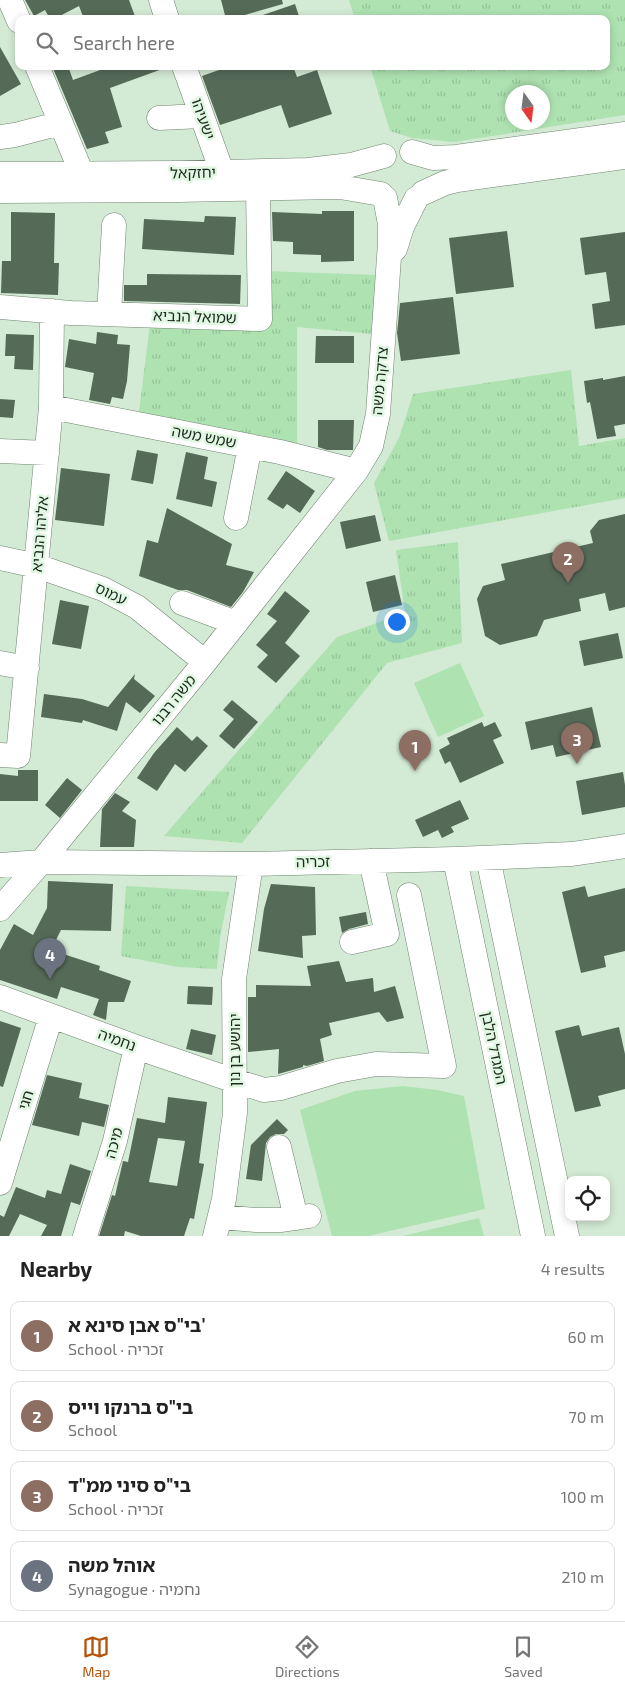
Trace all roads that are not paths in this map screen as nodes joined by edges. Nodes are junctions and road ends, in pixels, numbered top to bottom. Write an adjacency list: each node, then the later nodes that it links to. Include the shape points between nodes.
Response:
1 (10, 0): 3 (street)
2 (161, 0): 4 (street)
3 (16, 15)
4 (167, 15)
5 (39, 70): 9 (street)
6 (185, 70): 7 (street, ישעיהו)
7 (202, 116): 8 (street); 15 (street, ישעיהו)
8 (159, 118)
9 (61, 123): 11 (street); 17 (street)
10 (625, 134): 12 (street, via 456,157 433,158)
11 (0, 137)
12 (412, 152): 13 (street, via 398,150); 21 (street, via 419,156 428,170 427,186)
13 (384, 156): 15 (street, יחזקאל, via 337,168); 20 (street, via 376,170 376,186)
14 (625, 157): 21 (street, via 457,180)
15 (222, 172): 17 (street, יחזקאל)
16 (0, 174): 17 (street, יחזקאל)
17 (82, 174)
18 (258, 188): 19 (street, יחזקאל); 20 (street, יחזקאל, via 340,187); 26 (street, שמואל הנביא, via 260,320)
19 (0, 190)
20 (383, 196): 21 (street, via 400,204); 23 (street, צדקה משה, via 390,224)
21 (419, 196): 23 (street, צדקה משה, via 402,227)
22 (114, 225): 26 (street)
23 (388, 267): 31 (street, צדקה משה, via 378,414 371,446)
24 (0, 307): 25 (street, שמואל הנביא)
25 (52, 311): 26 (street, שמואל הנביא); 27 (street, אליהו הנביא)
26 (109, 314)
27 (51, 407): 28 (street, שמש משה); 30 (street, אליהו הנביא)
28 (250, 446): 31 (street, שמש משה, via 307,458); 32 (street)
29 (0, 451): 30 (street)
30 (47, 453): 34 (street, אליהו הנביא)
31 (350, 479): 36 (street, משה רבנו)
32 (236, 518)
33 (0, 558): 34 (street, עמוס)
34 (37, 566): 37 (street, עמוס, via 103,589 137,607); 39 (street, אליהו הנביא)
35 (182, 603): 36 (street)
36 (236, 623): 37 (street, משה רבנו)
37 (205, 662): 45 (street, משה רבנו)
38 (0, 663): 39 (street)
39 (27, 668): 40 (street, אליהו הנביא)
40 (9, 756)
41 (625, 846): 42 (street, זכריה, via 572,854)
42 (488, 858): 43 (street, זכריה); 52 (street)
43 (455, 859): 44 (street, זכריה); 54 (street, המגדל הלבן)
44 (371, 861): 46 (street, זכריה); 50 (street, via 387,934)
45 (41, 862): 46 (street, זכריה); 47 (street, זכריה); 49 (street, משה רבנו)
46 (251, 864): 56 (street, יהושע בן נון, via 234,979)
47 (0, 865)
48 (408, 895): 56 (street, נחמיה, via 444,1066 376,1064 264,1090)
49 (0, 909)
50 (352, 942)
51 (0, 998): 53 (street, נחמיה)
52 (520, 1014): 54 (street); 62 (street)
53 (51, 1016): 55 (street, נחמיה); 58 (street, חגי)
54 (488, 1022): 61 (street, המגדל הלבן)
55 (136, 1047): 56 (street, נחמיה); 60 (street, מיכה, via 115,1141)
56 (235, 1081): 59 (street, יהושע בן נון, via 224,1199)
57 (279, 1147): 59 (street, via 302,1217)
58 (0, 1183)
59 (217, 1227)
60 (85, 1236)
61 (533, 1236)
62 (567, 1236)

